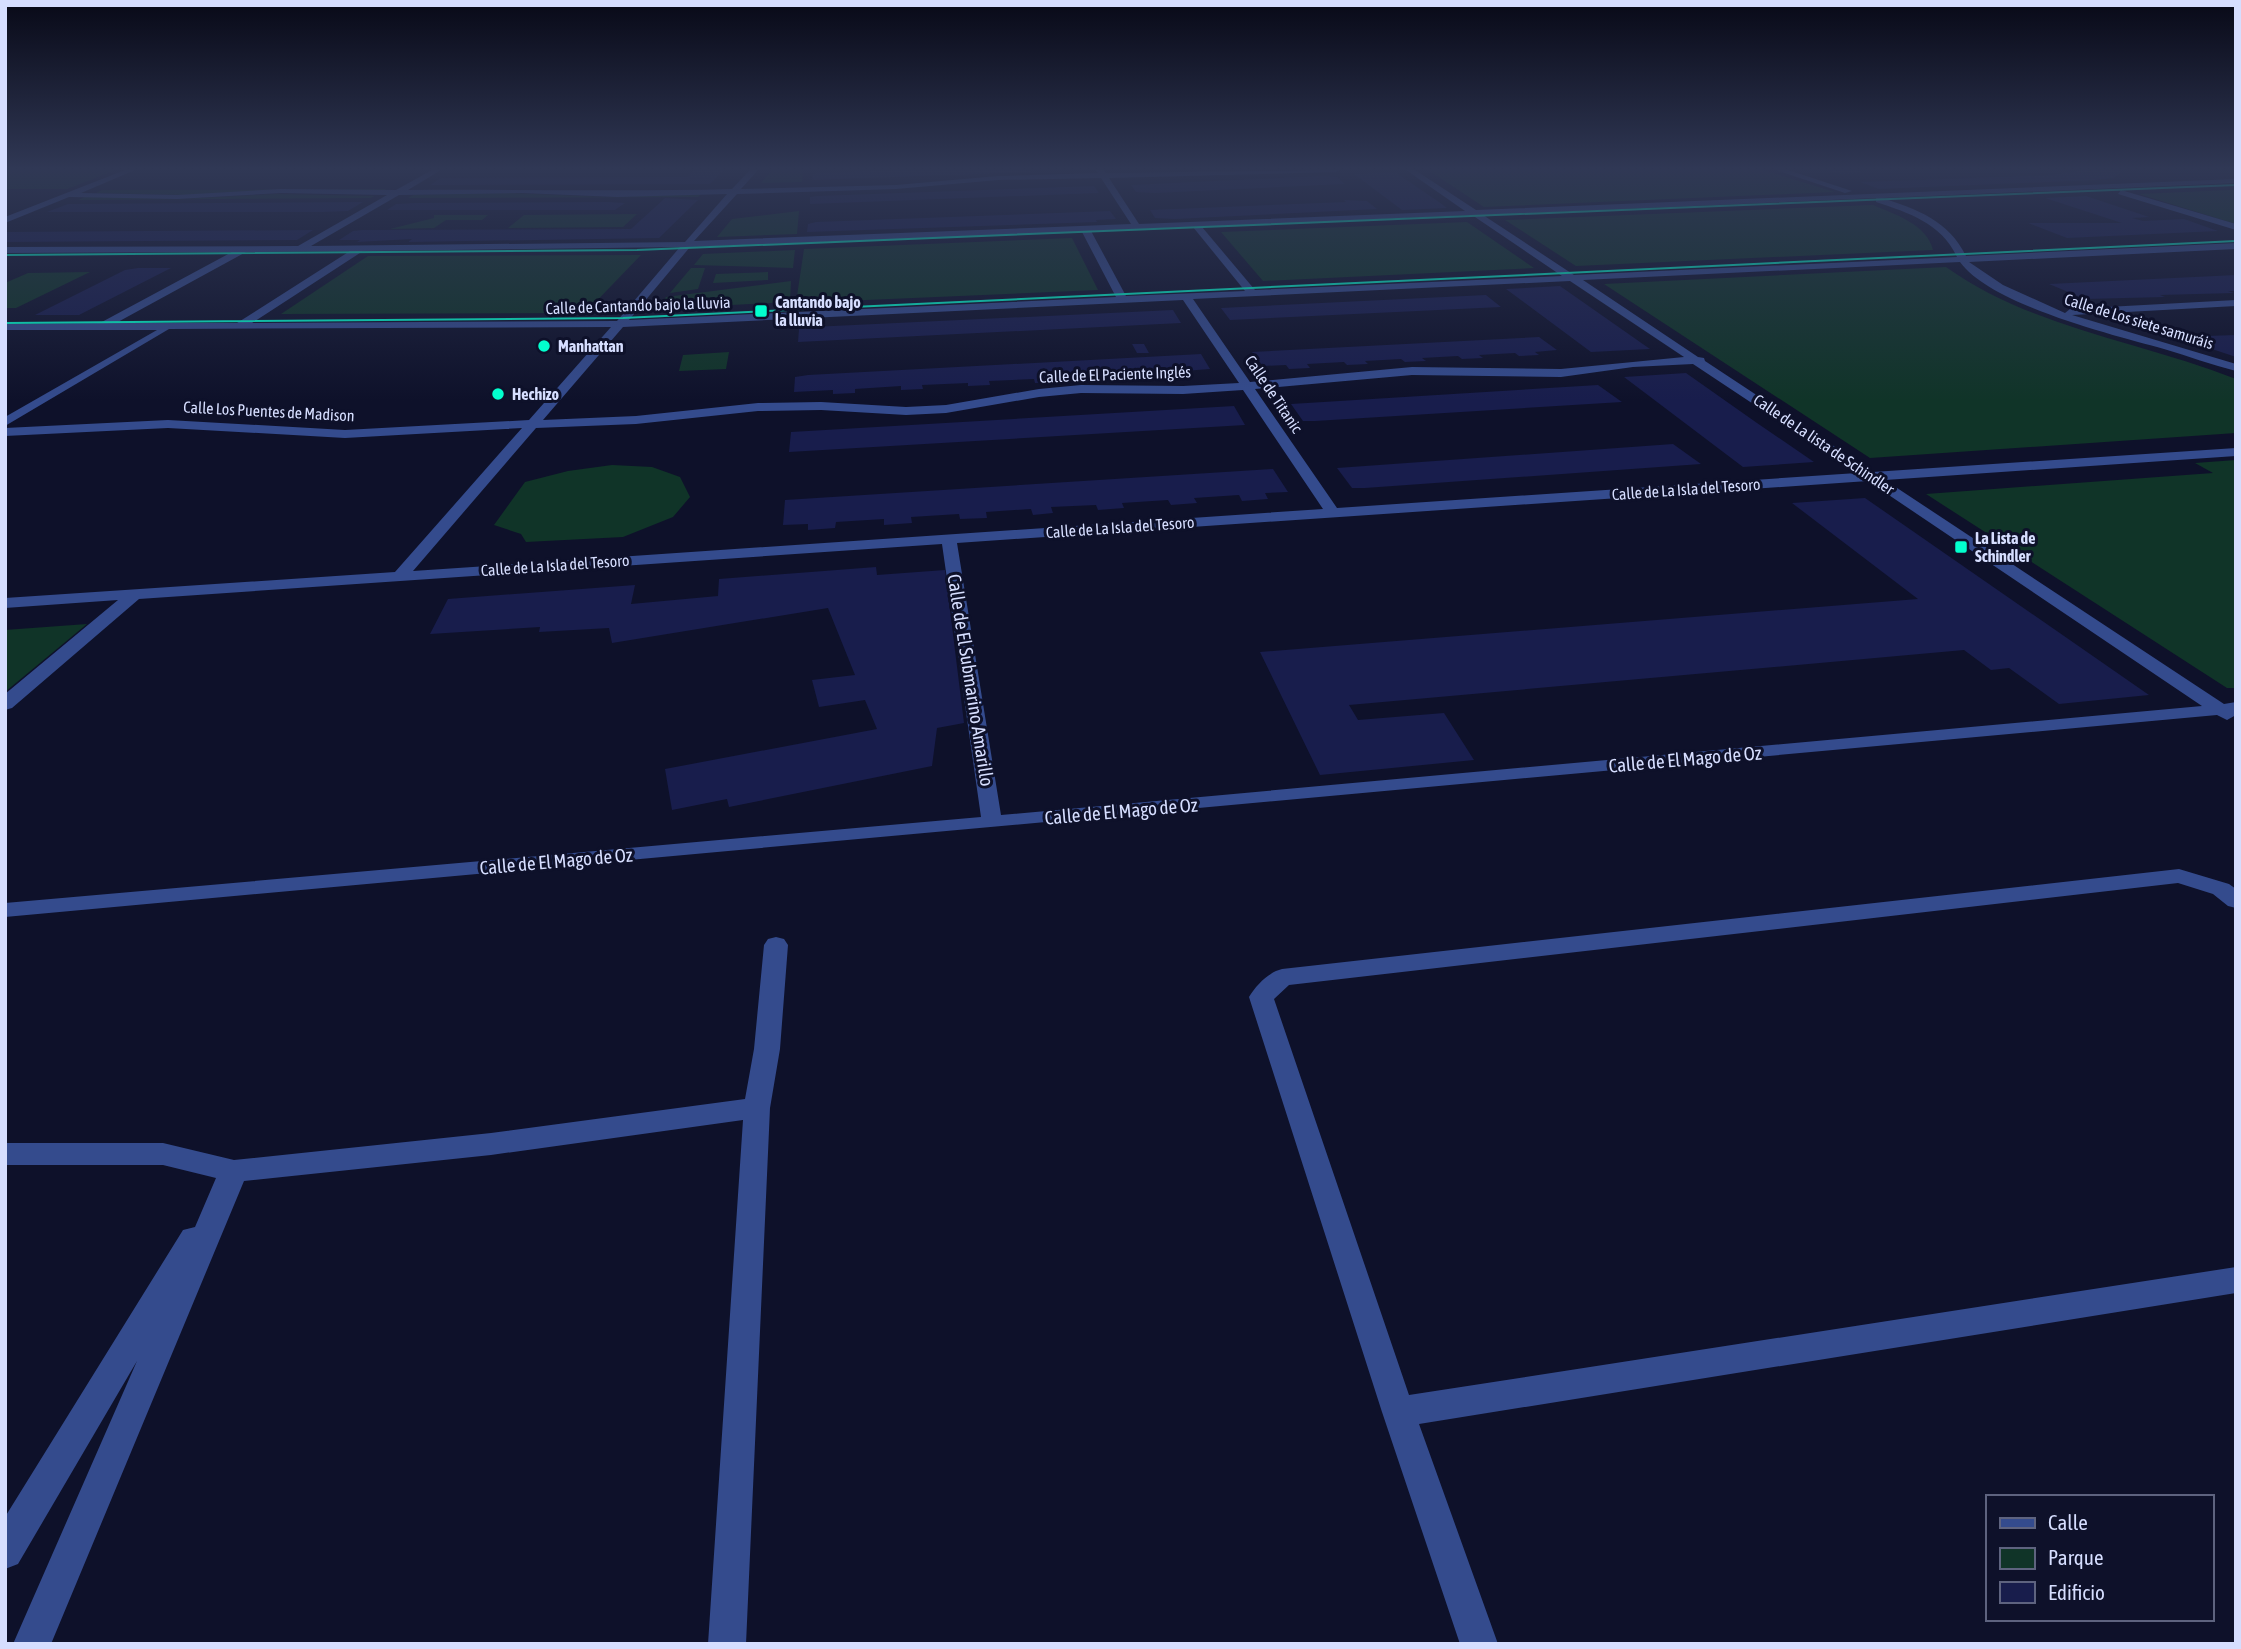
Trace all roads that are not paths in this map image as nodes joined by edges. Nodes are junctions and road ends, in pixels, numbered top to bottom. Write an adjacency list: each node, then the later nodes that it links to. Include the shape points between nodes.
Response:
1 (363, 247): 2 (street); 9 (street); 20 (street)
2 (572, 247)
3 (685, 247): 19 (street)
4 (1094, 247): 16 (street)
5 (1214, 247): 14 (street)
6 (1527, 247): 13 (street, Calle de La lista de Schindler)
7 (1956, 247): 12 (street, Calle de Los siete samuráis)
8 (2216, 247): 12 (street, Calle de Cantando bajo la lluvia)
9 (299, 248): 10 (street)
10 (243, 249): 11 (street); 23 (street)
11 (5, 250)
12 (1962, 259): 13 (street, Calle de Cantando bajo la lluvia); 18 (street, Calle de Los siete samuráis, via 1990,282)
13 (1575, 278): 14 (street, Calle de Cantando bajo la lluvia); 24 (street, Calle de La lista de Schindler)
14 (1251, 292): 15 (street, Calle de Cantando bajo la lluvia)
15 (1186, 296): 16 (street, Calle de Cantando bajo la lluvia); 26 (street, Calle de Titanic)
16 (1122, 299): 19 (street, Calle de Cantando bajo la lluvia)
17 (2236, 303): 18 (street)
18 (2058, 313): 25 (street, Calle de Los siete samuráis)
19 (618, 324): 20 (street, Calle de Cantando bajo la lluvia); 28 (street)
20 (239, 326): 22 (street, Calle de Cantando bajo la lluvia)
21 (5, 327): 23 (street, Calle de Cantando bajo la lluvia)
22 (168, 327): 23 (street, Calle de Cantando bajo la lluvia); 27 (street)
23 (99, 328)
24 (1700, 360): 26 (street, Calle de El Paciente Inglés, via 1534,374 1412,371); 31 (street, Calle de La lista de Schindler)
25 (2236, 368)
26 (1247, 385): 28 (street, Calle de El Paciente Inglés, via 1081,389 946,409 785,406); 32 (street, Calle de Titanic)
27 (5, 422)
28 (531, 425): 29 (street, Calle Los Puentes de Madison, via 345,434 168,424); 34 (street)
29 (5, 432)
30 (2236, 452): 31 (street, Calle de La Isla del Tesoro)
31 (1873, 477): 32 (street, Calle de La Isla del Tesoro); 38 (street, Calle de La lista de Schindler)
32 (1332, 512): 33 (street, Calle de La Isla del Tesoro)
33 (949, 538): 34 (street, Calle de La Isla del Tesoro); 39 (street, Calle de El Submarino Amarillo)
34 (401, 575): 35 (street, Calle de La Isla del Tesoro)
35 (135, 594): 36 (street, Calle de La Isla del Tesoro); 37 (street)
36 (5, 603)
37 (5, 704)
38 (2231, 712): 39 (street, Calle de El Mago de Oz)
39 (992, 822): 41 (street, Calle de El Mago de Oz)
40 (2236, 901): 47 (street, via 2221,889 2179,876 1282,977 1261,997)
41 (5, 910)
42 (776, 945): 43 (street)
43 (757, 1108): 45 (street); 50 (street)
44 (5, 1154): 45 (street, via 163,1154)
45 (234, 1171): 48 (street); 49 (street)
46 (2236, 1280): 47 (street)
47 (1398, 1412): 51 (street)
48 (5, 1551)
49 (32, 1644)
50 (727, 1644)
51 (1479, 1644)

